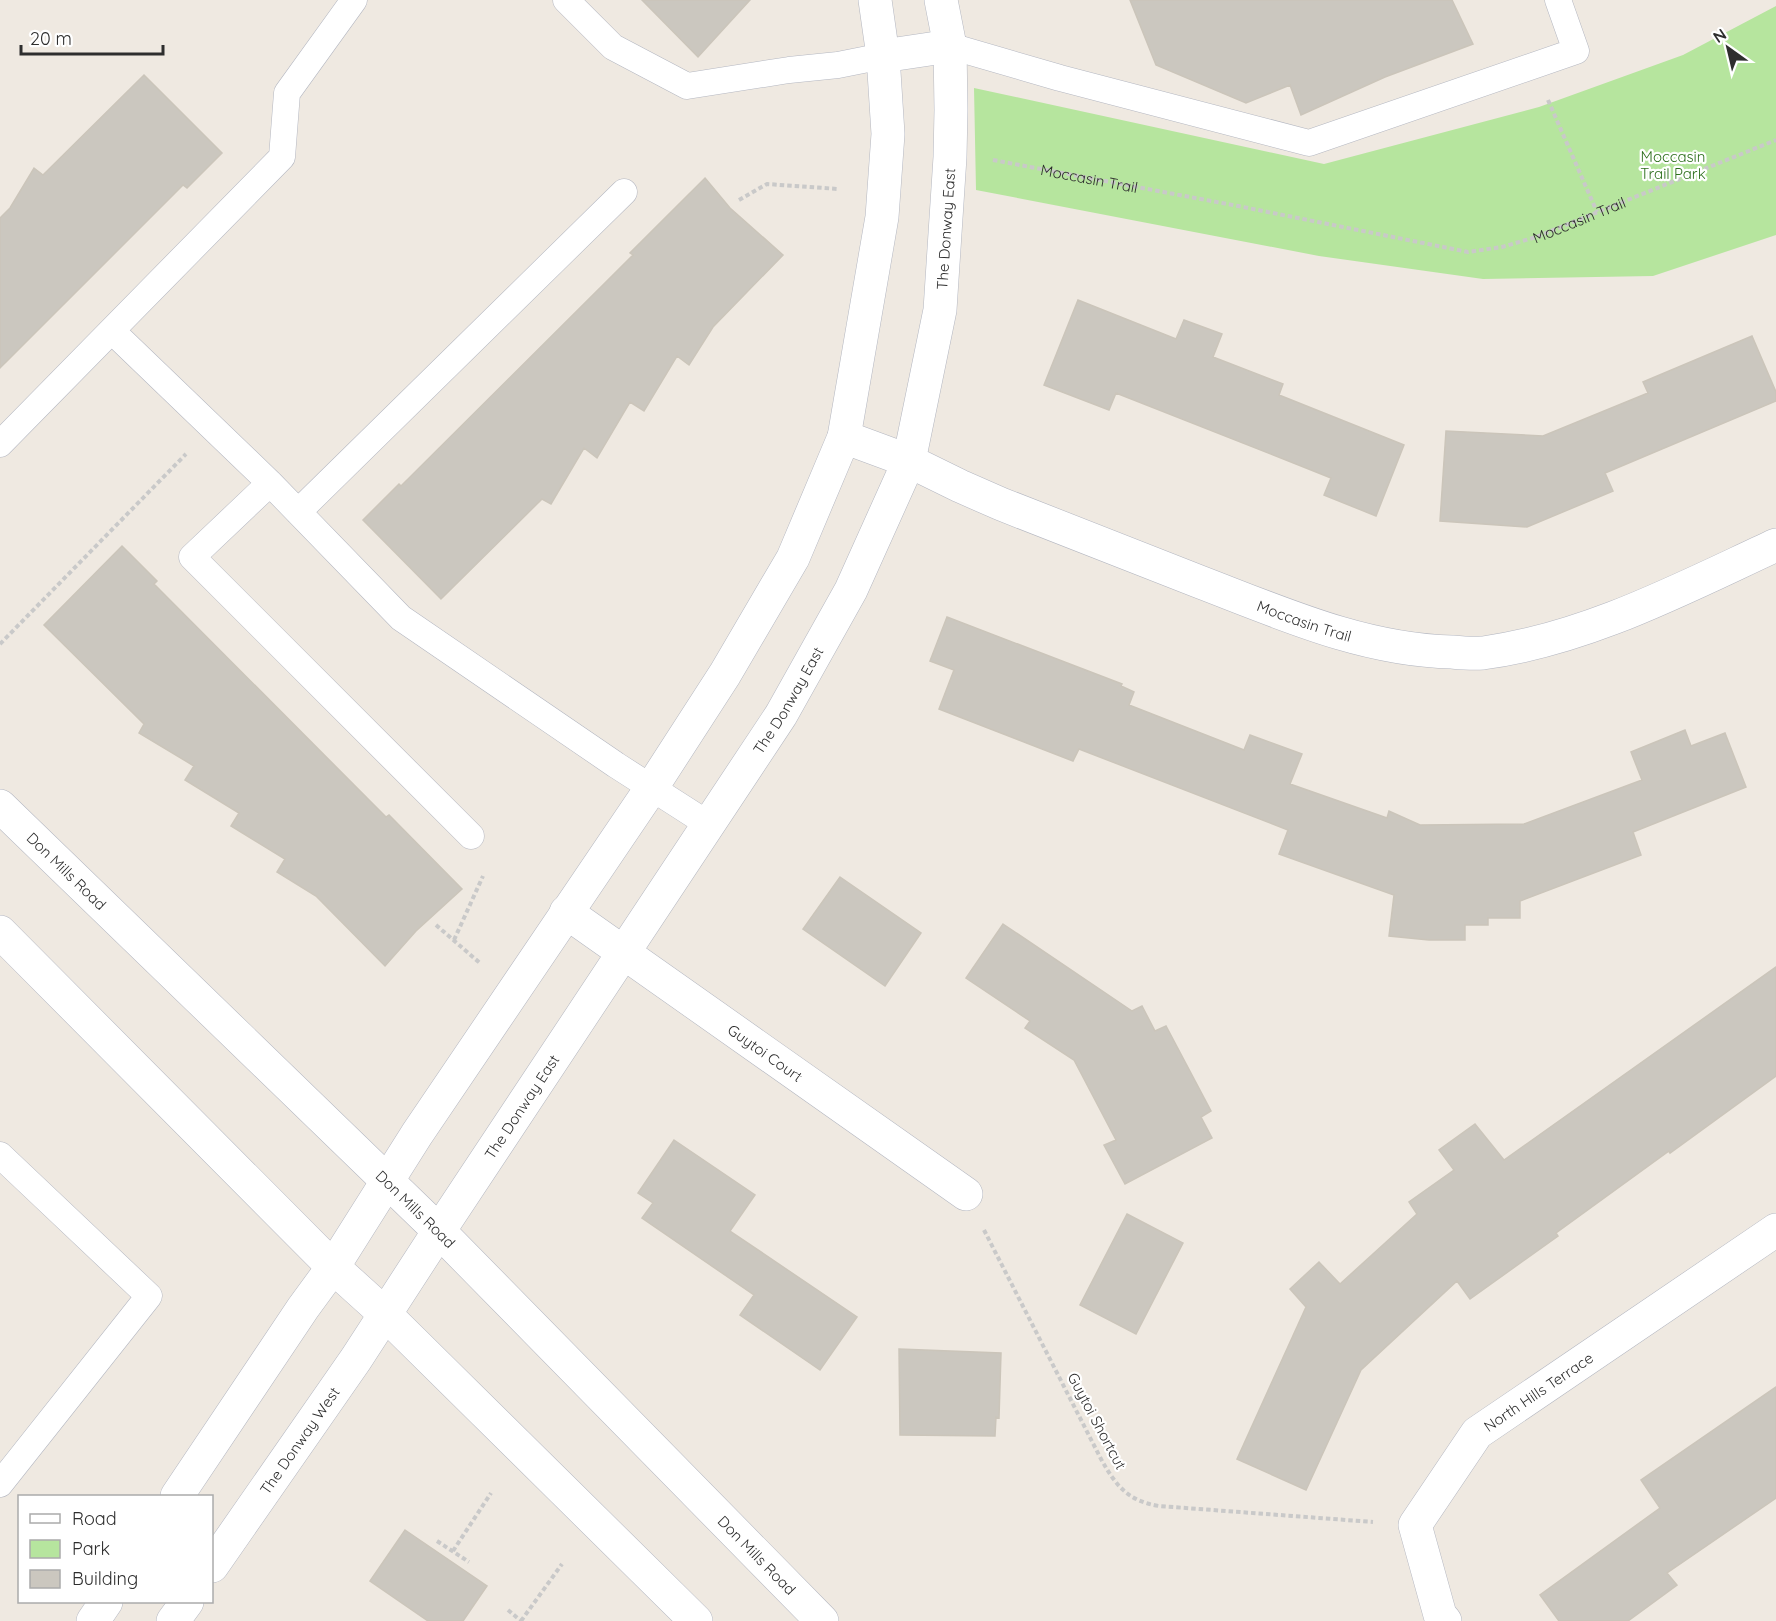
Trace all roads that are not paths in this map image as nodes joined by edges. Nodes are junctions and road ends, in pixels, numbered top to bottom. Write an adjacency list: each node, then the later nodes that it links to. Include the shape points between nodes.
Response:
1 (354, 0): 9 (lane, via 286,93 282,158)
2 (566, 0): 7 (lane, via 613,47 687,86)
3 (875, 0): 7 (street)
4 (942, 0): 6 (street, The Donway East)
5 (1558, 0): 6 (lane, via 1576,51 1309,143)
6 (950, 46): 7 (street); 12 (street, The Donway East, via 950,157 940,310)
7 (883, 56): 10 (street, via 888,134 882,217)
8 (624, 192): 14 (lane)
9 (112, 331): 11 (lane); 13 (lane)
10 (844, 438): 12 (street, Moccasin Trail); 16 (street, via 793,558)
11 (0, 444)
12 (909, 461): 15 (street, Moccasin Trail, via 991,499 1290,617 1392,647 1436,652 1482,653 1577,630 1651,603); 18 (street, The Donway East, via 851,590 781,715)
13 (270, 483): 14 (lane); 19 (lane, via 192,557)
14 (298, 512): 16 (lane, via 401,618)
15 (1776, 544)
16 (652, 787): 18 (lane); 20 (street)
17 (0, 806): 24 (street, Don Mills Road)
18 (708, 824): 22 (street, The Donway East)
19 (471, 836)
20 (566, 912): 22 (street, Guytoi Court); 24 (street)
21 (0, 932): 28 (street)
22 (624, 952): 25 (street, Guytoi Court); 27 (street, The Donway East)
23 (0, 1155): 30 (lane, via 149,1296)
24 (388, 1181): 27 (street, Don Mills Road); 28 (street)
25 (966, 1194)
26 (1776, 1230): 39 (street, North Hills Terrace, via 1476,1433 1416,1525 1440,1615)
27 (439, 1231): 29 (street, The Donway East); 38 (street, Don Mills Road)
28 (333, 1268): 29 (street); 31 (street)
29 (385, 1314): 32 (street, The Donway West); 37 (street)
30 (0, 1484)
31 (178, 1495)
32 (213, 1565)
33 (105, 1603): 35 (street)
34 (186, 1603): 36 (street)
35 (93, 1621)
36 (173, 1621)
37 (696, 1621)
38 (822, 1621)
39 (1445, 1621)

